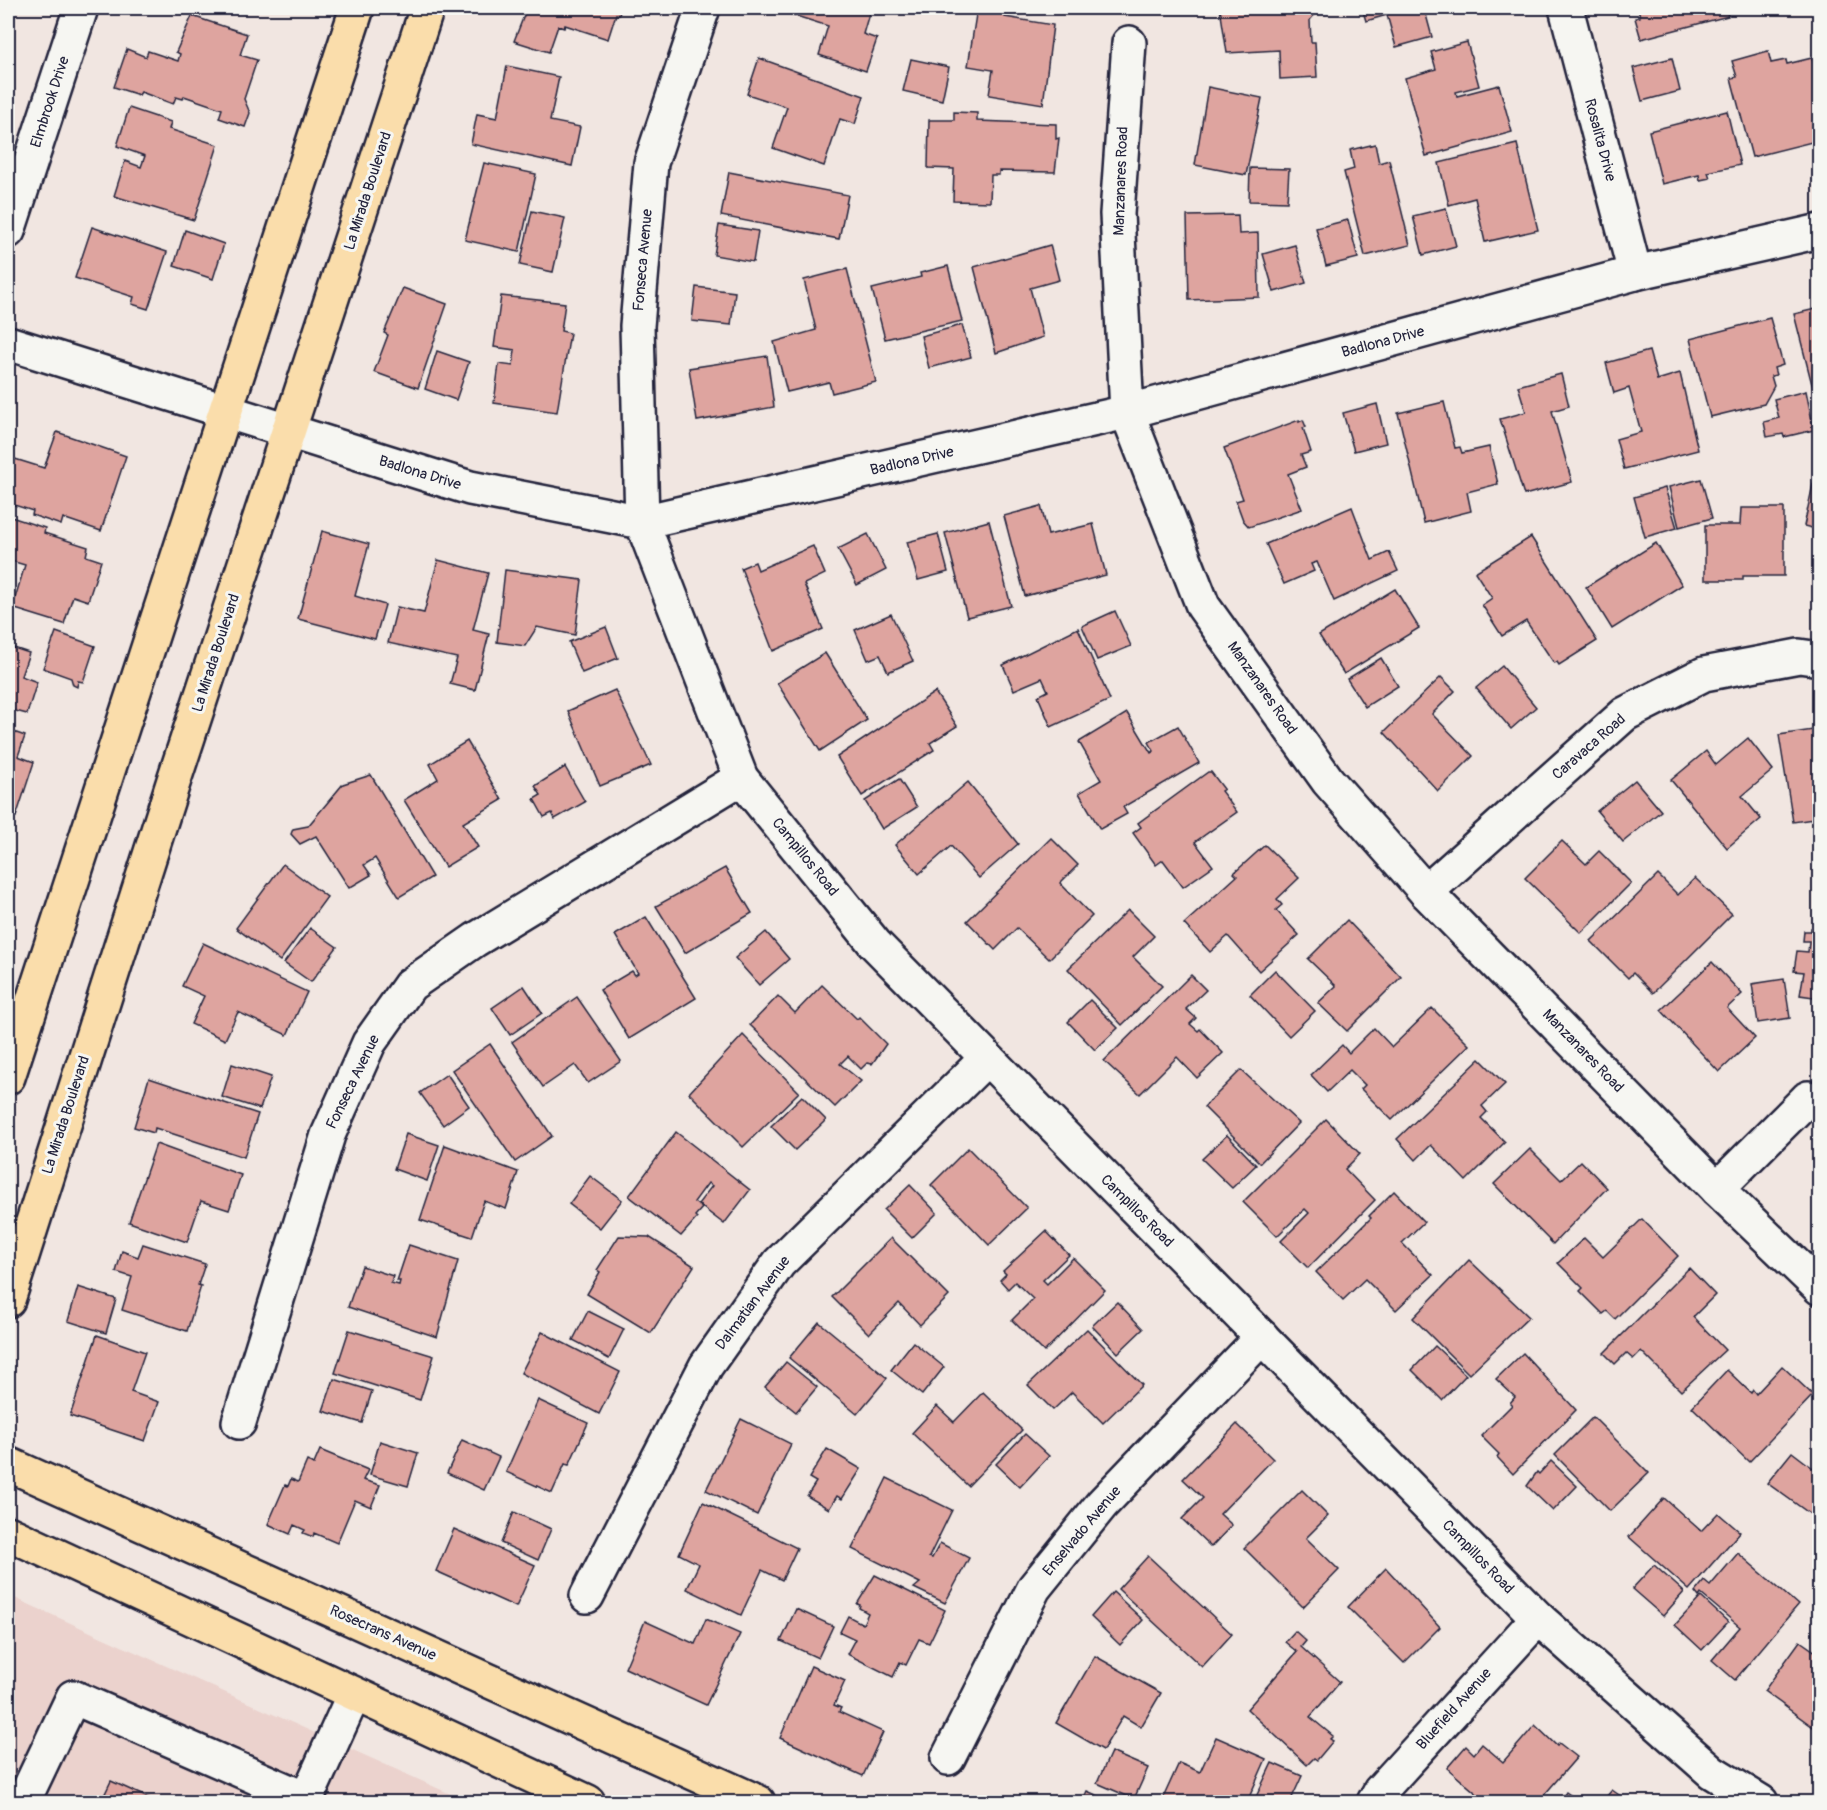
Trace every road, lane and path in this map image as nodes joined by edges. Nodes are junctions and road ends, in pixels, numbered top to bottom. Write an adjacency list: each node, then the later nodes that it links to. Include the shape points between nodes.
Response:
1 (81, 8): 7 (street, Elmbrook Drive)
2 (357, 8): 11 (main road)
3 (427, 8): 13 (main road, La Mirada Boulevard)
4 (703, 8): 14 (street, Fonseca Avenue, via 651,163 637,326)
5 (1566, 8): 9 (street, Rosalita Drive)
6 (1129, 43): 12 (street, Manzanares Road, via 1117,214)
7 (8, 231)
8 (1820, 231): 9 (street, Badlona Drive)
9 (1635, 273): 12 (street, Badlona Drive)
10 (8, 344): 11 (street, Badlona Drive)
11 (225, 412): 13 (street, Badlona Drive); 19 (main road)
12 (1127, 412): 14 (street, Badlona Drive); 17 (street, Manzanares Road, via 1203,606 1328,781)
13 (290, 432): 14 (street, Badlona Drive, via 470,488); 23 (main road, La Mirada Boulevard)
14 (642, 522): 16 (street, Campillos Road)
15 (1820, 659): 17 (street, Caravaca Road, via 1799,656 1704,674 1625,714)
16 (741, 778): 18 (street, Campillos Road, via 875,944); 25 (street, Fonseca Avenue, via 475,940 410,985 369,1042 328,1135)
17 (1426, 892): 21 (street, Manzanares Road)
18 (986, 1059): 24 (street, Campillos Road); 28 (street, Dalmatian Avenue, via 779,1263 706,1366)
19 (8, 1077)
20 (1808, 1098): 21 (street)
21 (1718, 1189): 22 (street, Manzanares Road)
22 (1820, 1288)
23 (8, 1299)
24 (1262, 1337): 29 (street, Campillos Road); 31 (street, Enselvado Avenue, via 1102,1504 1034,1588)
25 (239, 1422)
26 (8, 1464): 35 (main road, Rosecrans Avenue)
27 (8, 1533): 30 (main road)
28 (587, 1596)
29 (1538, 1618): 36 (street, Bluefield Avenue, via 1380,1791); 37 (street, Campillos Road, via 1712,1772)
30 (354, 1694): 32 (street); 34 (main road)
31 (948, 1758)
32 (305, 1801): 33 (street, via 73,1697)
33 (23, 1803)
34 (588, 1803)
35 (758, 1803)
36 (1374, 1803)
37 (1761, 1803)

